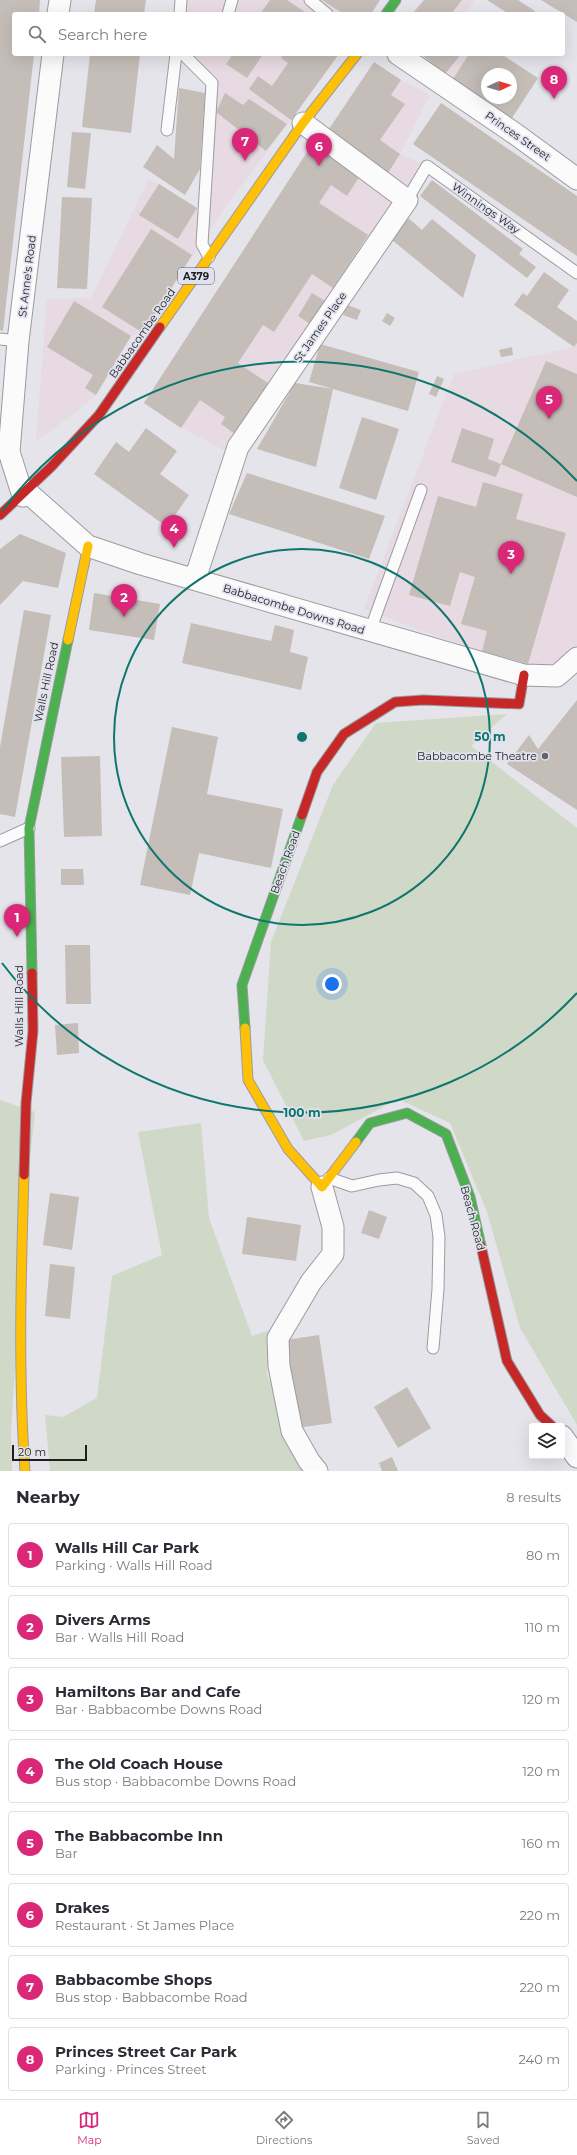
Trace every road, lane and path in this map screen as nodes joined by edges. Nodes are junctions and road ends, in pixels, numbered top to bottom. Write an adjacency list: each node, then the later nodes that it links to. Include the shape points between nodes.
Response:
1 (60, 0): 6 (street)
2 (181, 0): 7 (lane)
3 (232, 0): 8 (lane)
4 (310, 0): 9 (lane)
5 (396, 0): 10 (street)
6 (58, 12)
7 (180, 12)
8 (229, 12)
9 (325, 12)
10 (387, 12)
11 (53, 56): 22 (street, St Anne's Road)
12 (176, 56): 17 (lane)
13 (185, 56): 20 (lane, via 212,83 202,244)
14 (355, 56): 16 (street, Babbacombe Road / A379)
15 (401, 56): 18 (street, Princes Street, via 514,133)
16 (303, 123): 19 (street); 20 (street, Babbacombe Road / A379)
17 (167, 130)
18 (577, 180)
19 (407, 200): 21 (lane, Winnings Way, via 427,166); 27 (street, St James Place, via 238,447)
20 (209, 257): 24 (street, Babbacombe Road / A379, via 99,415 62,458)
21 (577, 273)
22 (9, 340): 24 (street, St Anne's Road, via 9,452)
23 (421, 490): 28 (lane)
24 (25, 493): 25 (street, Babbacombe Road / A379); 26 (street, Babbacombe Downs Road)
25 (0, 515)
26 (88, 546): 27 (street, Babbacombe Downs Road); 31 (street, Walls Hill Road, via 40,767)
27 (195, 579): 28 (street, Babbacombe Downs Road)
28 (370, 631): 30 (street, Babbacombe Downs Road)
29 (577, 658): 30 (street, Babbacombe Downs Road, via 557,676)
30 (524, 675): 33 (street, Beach Road, via 519,704 423,700 395,702 344,734 317,772 242,985 248,1080 288,1149)
31 (30, 828): 32 (lane); 38 (street, Walls Hill Road, via 33,1031 26,1103 21,1261 22,1430)
32 (0, 842)
33 (325, 1182): 34 (lane, via 352,1186 396,1178 414,1183 428,1196 436,1215 439,1237); 35 (street, Beach Road, via 370,1123 407,1113 446,1134 470,1197 507,1361 540,1415); 39 (street, Beach Road, via 333,1227 333,1254 311,1282 278,1338 279,1366 292,1431 309,1461)
34 (433, 1348)
35 (549, 1423)
36 (565, 1440): 37 (street)
37 (577, 1457)
38 (25, 1471)
39 (318, 1471)

